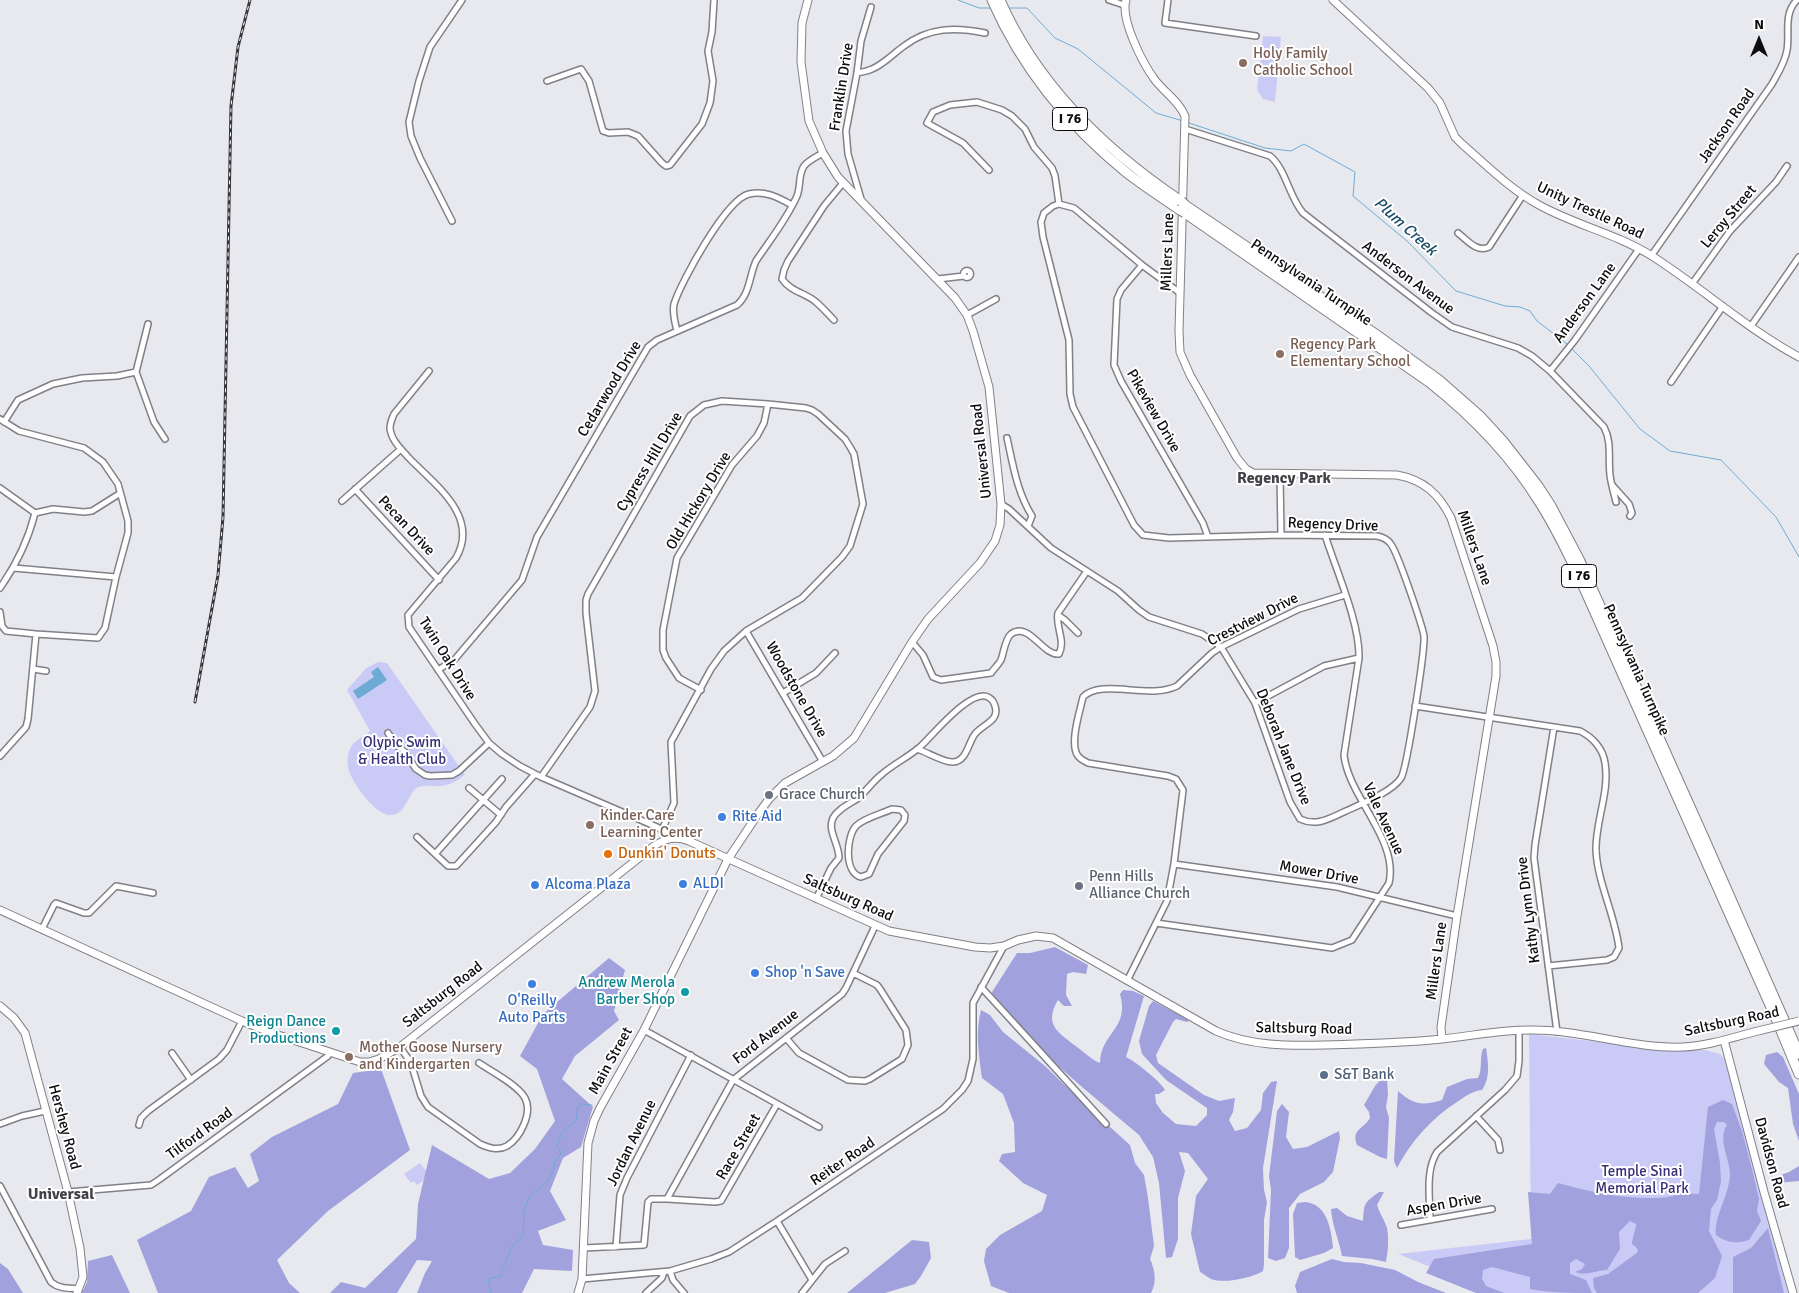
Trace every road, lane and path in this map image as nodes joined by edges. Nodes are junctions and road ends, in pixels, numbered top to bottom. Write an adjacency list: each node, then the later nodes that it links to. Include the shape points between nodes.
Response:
1 (462, 0): 26 (street, via 430,47 409,122 420,158)
2 (714, 0): 15 (street, via 708,51 713,81 710,103 702,124 670,165 662,163 634,132 603,131 589,81 580,69)
3 (808, 0): 17 (street, Universal Road, via 802,22 801,62 809,121)
4 (992, 0): 25 (highway, Pennsylvania Turnpike / I 76, via 1025,61 1072,121 1128,173)
5 (1000, 0): 25 (highway, Pennsylvania Turnpike / I 76, via 1031,57 1080,119 1119,156)
6 (1109, 0): 10 (street)
7 (1168, 0): 13 (street, via 1165,23)
8 (1333, 0): 21 (street, Unity Trestle Road, via 1428,88 1462,144)
9 (1797, 0): 29 (street, Jackson Road, via 1789,14 1788,48 1784,62 1772,84)
10 (1125, 3): 16 (street, via 1126,22 1142,56 1155,80 1181,109)
11 (871, 8): 14 (street, Franklin Drive, via 861,41)
12 (985, 33): 14 (street, via 946,29 921,35 874,69)
13 (1256, 36)
14 (857, 73): 22 (street, Franklin Drive, via 846,142)
15 (547, 81)
16 (1185, 124): 35 (street, Millers Lane); 45 (street, Anderson Avenue, via 1270,156 1278,164 1303,214 1452,327 1518,348)
17 (823, 153): 20 (street, Universal Road); 24 (street, Cedarwood Drive, via 809,160 804,167)
18 (1787, 166): 34 (street, Leroy Street, via 1730,231)
19 (989, 170): 23 (street, via 963,144 927,123 933,112 950,104 977,102 1012,116 1052,168)
20 (843, 183): 22 (street, Universal Road); 39 (street, via 788,261 782,279 815,301)
21 (1523, 195): 27 (street, via 1489,247 1478,248); 28 (street, Unity Trestle Road)
22 (861, 199): 33 (street, Universal Road)
23 (1059, 204): 31 (street, via 1074,208); 66 (street, Regency Drive, via 1044,213 1041,222 1068,340 1073,408 1134,524 1143,535)
24 (792, 206): 42 (street, Cedarwood Drive, via 756,261 744,299 737,305); 42 (street, via 771,194 753,194 734,204 702,246 674,303)
25 (1183, 207): 138 (highway, Pennsylvania Turnpike / I 76, via 1374,333 1439,380 1503,441 1538,486 1579,559); 141 (highway, Pennsylvania Turnpike / I 76, via 1434,386 1486,433 1526,481 1555,528 1588,595)
26 (452, 221)
27 (1458, 233)
28 (1639, 249): 29 (street, Unity Trestle Road); 45 (street, Anderson Lane)
29 (1651, 256): 34 (street, Unity Trestle Road)
30 (1799, 256): 41 (street)
31 (1142, 265): 35 (street); 66 (street, Pikeview Drive, via 1117,299 1114,365)
32 (964, 276): 33 (street)
33 (938, 279): 38 (street, Universal Road)
34 (1692, 284): 37 (street, Unity Trestle Road)
35 (1180, 293): 53 (street, Millers Lane, via 1180,352 1190,375 1242,465 1253,473)
36 (996, 299): 38 (street)
37 (1723, 306): 41 (street, Unity Trestle Road); 47 (street)
38 (966, 315): 60 (street, Universal Road, via 989,386)
39 (834, 320)
40 (148, 324): 46 (street)
41 (1751, 326): 43 (street, Unity Trestle Road)
42 (677, 330): 84 (street, Cedarwood Drive, via 648,347 537,537 522,580 455,659)
43 (1799, 357)
44 (429, 371): 52 (street, Twin Oak Drive, via 390,422 392,437)
45 (1550, 371): 54 (street, Anderson Avenue, via 1604,427 1610,444)
46 (136, 372): 49 (street, via 54,384 18,400); 51 (street, via 154,422)
47 (1671, 382)
48 (768, 404): 75 (street, Cypress Hill Drive, via 812,410 845,439 854,454 863,504 850,546 842,558 802,598); 85 (street, Old Hickory Drive, via 764,423 732,465 677,558 663,630 663,650 679,678); 99 (street, Cypress Hill Drive, via 713,402 690,416 683,427 588,594 586,612 594,691 590,707)
49 (2, 420): 57 (street, via 19,431 72,444 94,454 118,484)
50 (1007, 438): 63 (street, via 1023,500 1032,516)
51 (165, 439)
52 (401, 449): 56 (street); 70 (street, Twin Oak Drive, via 450,500 464,530 460,550)
53 (1280, 474): 64 (street); 89 (street, Millers Lane, via 1397,475 1415,479 1437,496 1451,518 1493,646 1496,676)
54 (1612, 484): 59 (street, Anderson Avenue); 62 (street, via 1629,504)
55 (0, 488): 61 (street)
56 (355, 489): 58 (street); 70 (street, Pecan Drive)
57 (119, 494): 61 (street, via 92,511 54,509); 69 (street, via 128,521 128,533)
58 (342, 500)
59 (1616, 502)
60 (1001, 504): 63 (street, Deborah Jane Drive); 78 (street, Universal Road, via 1000,526 991,548 928,619)
61 (35, 513): 67 (street)
62 (1630, 516)
63 (1028, 526): 68 (street, Deborah Jane Drive, via 1051,548)
64 (1281, 535): 65 (street, Regency Drive); 66 (street, Regency Drive)
65 (1325, 536): 72 (street, Vale Avenue); 88 (street, Regency Drive, via 1377,536 1392,544 1424,636)
66 (1208, 537)
67 (14, 568): 69 (street); 71 (street)
68 (1087, 571): 74 (street); 79 (street, Deborah Jane Drive, via 1149,617 1202,634)
69 (116, 577): 77 (street, via 105,628 98,638)
70 (439, 580): 84 (street, Twin Oak Drive, via 408,615 409,627)
71 (0, 588)
72 (1345, 595): 79 (street, Crestview Drive, via 1299,609); 81 (street, Vale Avenue, via 1358,638)
73 (0, 612): 77 (street, via 2,626 6,630)
74 (1058, 614): 76 (street); 78 (street, via 1062,642 1059,654 1051,653 1032,637 1017,632 1009,637 1000,661 991,673 937,680)
75 (746, 631): 85 (street, Cypress Hill Drive, via 724,652); 86 (street, Woodstone Drive)
76 (1078, 633)
77 (36, 634): 82 (street)
78 (912, 642): 97 (street, Universal Road, via 854,738)
79 (1221, 647): 87 (street, Deborah Jane Drive); 112 (street, Crestview Drive, via 1177,686 1166,691 1090,691 1083,697 1078,717 1075,748 1080,759 1168,776 1180,784 1182,808)
80 (835, 653): 86 (street, via 816,673)
81 (1359, 658): 87 (street, via 1324,666); 103 (street, Vale Avenue, via 1344,755 1347,772)
82 (33, 669): 83 (street); 96 (street, via 26,727)
83 (46, 670)
84 (438, 670): 93 (street, Twin Oak Drive)
85 (700, 690): 105 (street, Cypress Hill Drive, via 671,742 674,803)
86 (782, 693): 97 (street, Woodstone Drive)
87 (1255, 703): 103 (street, Deborah Jane Drive, via 1290,802 1300,819 1322,822)
88 (1415, 706): 89 (street); 103 (street, Deborah Jane Drive, via 1403,774 1395,786)
89 (1489, 717): 90 (street); 117 (street, Millers Lane)
90 (1554, 727): 122 (street, Kathy Lynn Drive, via 1534,852); 122 (street, via 1587,735 1593,739 1605,761 1606,778 1596,849 1619,948 1614,957 1607,960)
91 (388, 733): 93 (street, via 416,769 430,776 452,775)
92 (926, 742): 94 (street); 95 (street); 95 (street, via 956,710 976,697 986,696 995,704 994,718 974,735 960,760 948,762)
93 (489, 743): 98 (street, Twin Oak Drive)
94 (918, 749): 95 (street); 110 (street, via 880,775 864,793 836,813 831,828 838,844)
95 (928, 753)
96 (0, 756)
97 (824, 762): 109 (street, Universal Road, via 777,790)
98 (535, 774): 99 (street, Twin Oak Drive); 104 (street)
99 (541, 777): 105 (street, Twin Oak Drive)
100 (502, 779): 102 (street)
101 (469, 788): 102 (street)
102 (484, 800): 104 (street); 108 (street)
103 (1364, 803): 114 (street, Vale Avenue, via 1388,853 1392,873)
104 (500, 815): 108 (street, via 456,866 448,866)
105 (662, 830): 107 (street, Twin Oak Drive)
106 (416, 837): 108 (street)
107 (673, 837): 109 (street, Saltsburg Road); 135 (street, Saltsburg Road, via 654,846)
108 (435, 854)
109 (728, 859): 115 (street, Saltsburg Road); 129 (street, Main Street)
110 (838, 860): 111 (street); 115 (street)
111 (849, 862): 111 (street, via 856,876 867,876 884,846 904,821 903,812 892,809 857,825 850,837)
112 (1174, 864): 114 (street, Mower Drive, via 1337,887); 118 (street, Crestview Drive, via 1167,901)
113 (153, 892): 120 (street, via 116,886 89,913 56,903)
114 (1380, 898): 117 (street, Mower Drive); 118 (street, Vale Avenue, via 1352,940 1332,948)
115 (816, 900): 119 (street, Saltsburg Road)
116 (0, 910): 120 (street, Saltsburg Road)
117 (1457, 916): 133 (street, Millers Lane)
118 (1156, 923): 124 (street, Crestview Drive)
119 (875, 926): 121 (street, Saltsburg Road, via 899,934 975,947); 123 (street, Ford Avenue)
120 (42, 929): 127 (street, Saltsburg Road)
121 (1004, 946): 124 (street, Saltsburg Road, via 1030,937 1047,937); 125 (street, Reiter Road)
122 (1548, 966): 131 (street, Kathy Lynn Drive)
123 (853, 973): 132 (street, Ford Avenue, via 842,994); 132 (street, via 880,989 906,1030 908,1045 902,1059 865,1081 848,1080 799,1053)
124 (1127, 981): 133 (street, Saltsburg Road, via 1216,1031 1252,1042 1312,1045)
125 (981, 987): 148 (street); 157 (street, Reiter Road, via 973,1003 972,1072 962,1090 943,1109)
126 (0, 1006): 145 (street, Hershey Road, via 25,1033)
127 (242, 1021): 136 (street, Saltsburg Road); 142 (street, via 228,1050)
128 (1799, 1021): 134 (street, Saltsburg Road, bridge)
129 (644, 1030): 139 (street); 160 (street, Main Street, via 594,1121 588,1143)
130 (1519, 1030): 131 (street, Saltsburg Road); 133 (street, Saltsburg Road); 146 (street, via 1516,1076)
131 (1557, 1032): 134 (street, Saltsburg Road, via 1664,1046 1695,1046)
132 (786, 1038): 143 (street, Ford Avenue)
133 (1442, 1039)
134 (1724, 1040): 170 (street, Davidson Road)
135 (400, 1047): 136 (street, Saltsburg Road, via 369,1062 351,1060); 140 (street, via 411,1063 420,1096 428,1107 480,1144 501,1148 507,1146 524,1124 528,1115 526,1099 520,1091)
136 (330, 1052): 153 (street, Tilford Road, via 150,1185)
137 (172, 1053): 142 (street)
138 (1799, 1054)
139 (691, 1055): 143 (street); 159 (street, Jordan Avenue, via 620,1194)
140 (479, 1063)
141 (1799, 1074)
142 (191, 1080): 149 (street, via 148,1111)
143 (733, 1080): 144 (street); 154 (street, Ford Avenue)
144 (777, 1104): 150 (street); 154 (street, Race Street, via 721,1201)
145 (45, 1111): 147 (street); 153 (street, Hershey Road)
146 (1476, 1116): 151 (street, via 1498,1140); 156 (street, via 1433,1158)
147 (0, 1124)
148 (1106, 1124)
149 (139, 1125)
150 (820, 1127)
151 (1500, 1150)
152 (0, 1186): 165 (street, via 51,1282)
153 (68, 1192): 165 (street, Hershey Road, via 83,1262)
154 (667, 1199): 159 (street, via 648,1202 644,1245)
155 (1492, 1209): 156 (street, Aspen Drive)
156 (1430, 1220): 158 (street, Aspen Drive)
157 (777, 1221): 162 (street, Reiter Road, via 729,1252); 164 (street)
158 (1401, 1225)
159 (616, 1247): 160 (street)
160 (584, 1248): 163 (street, Main Street)
161 (845, 1250): 164 (street, via 825,1264)
162 (667, 1271): 163 (street, Reiter Road); 167 (street); 168 (street)
163 (582, 1279): 166 (street, Main Street)
164 (812, 1280): 169 (street)
165 (78, 1291)
166 (578, 1293)
167 (646, 1293)
168 (684, 1293)
169 (802, 1293)
170 (1793, 1293)

